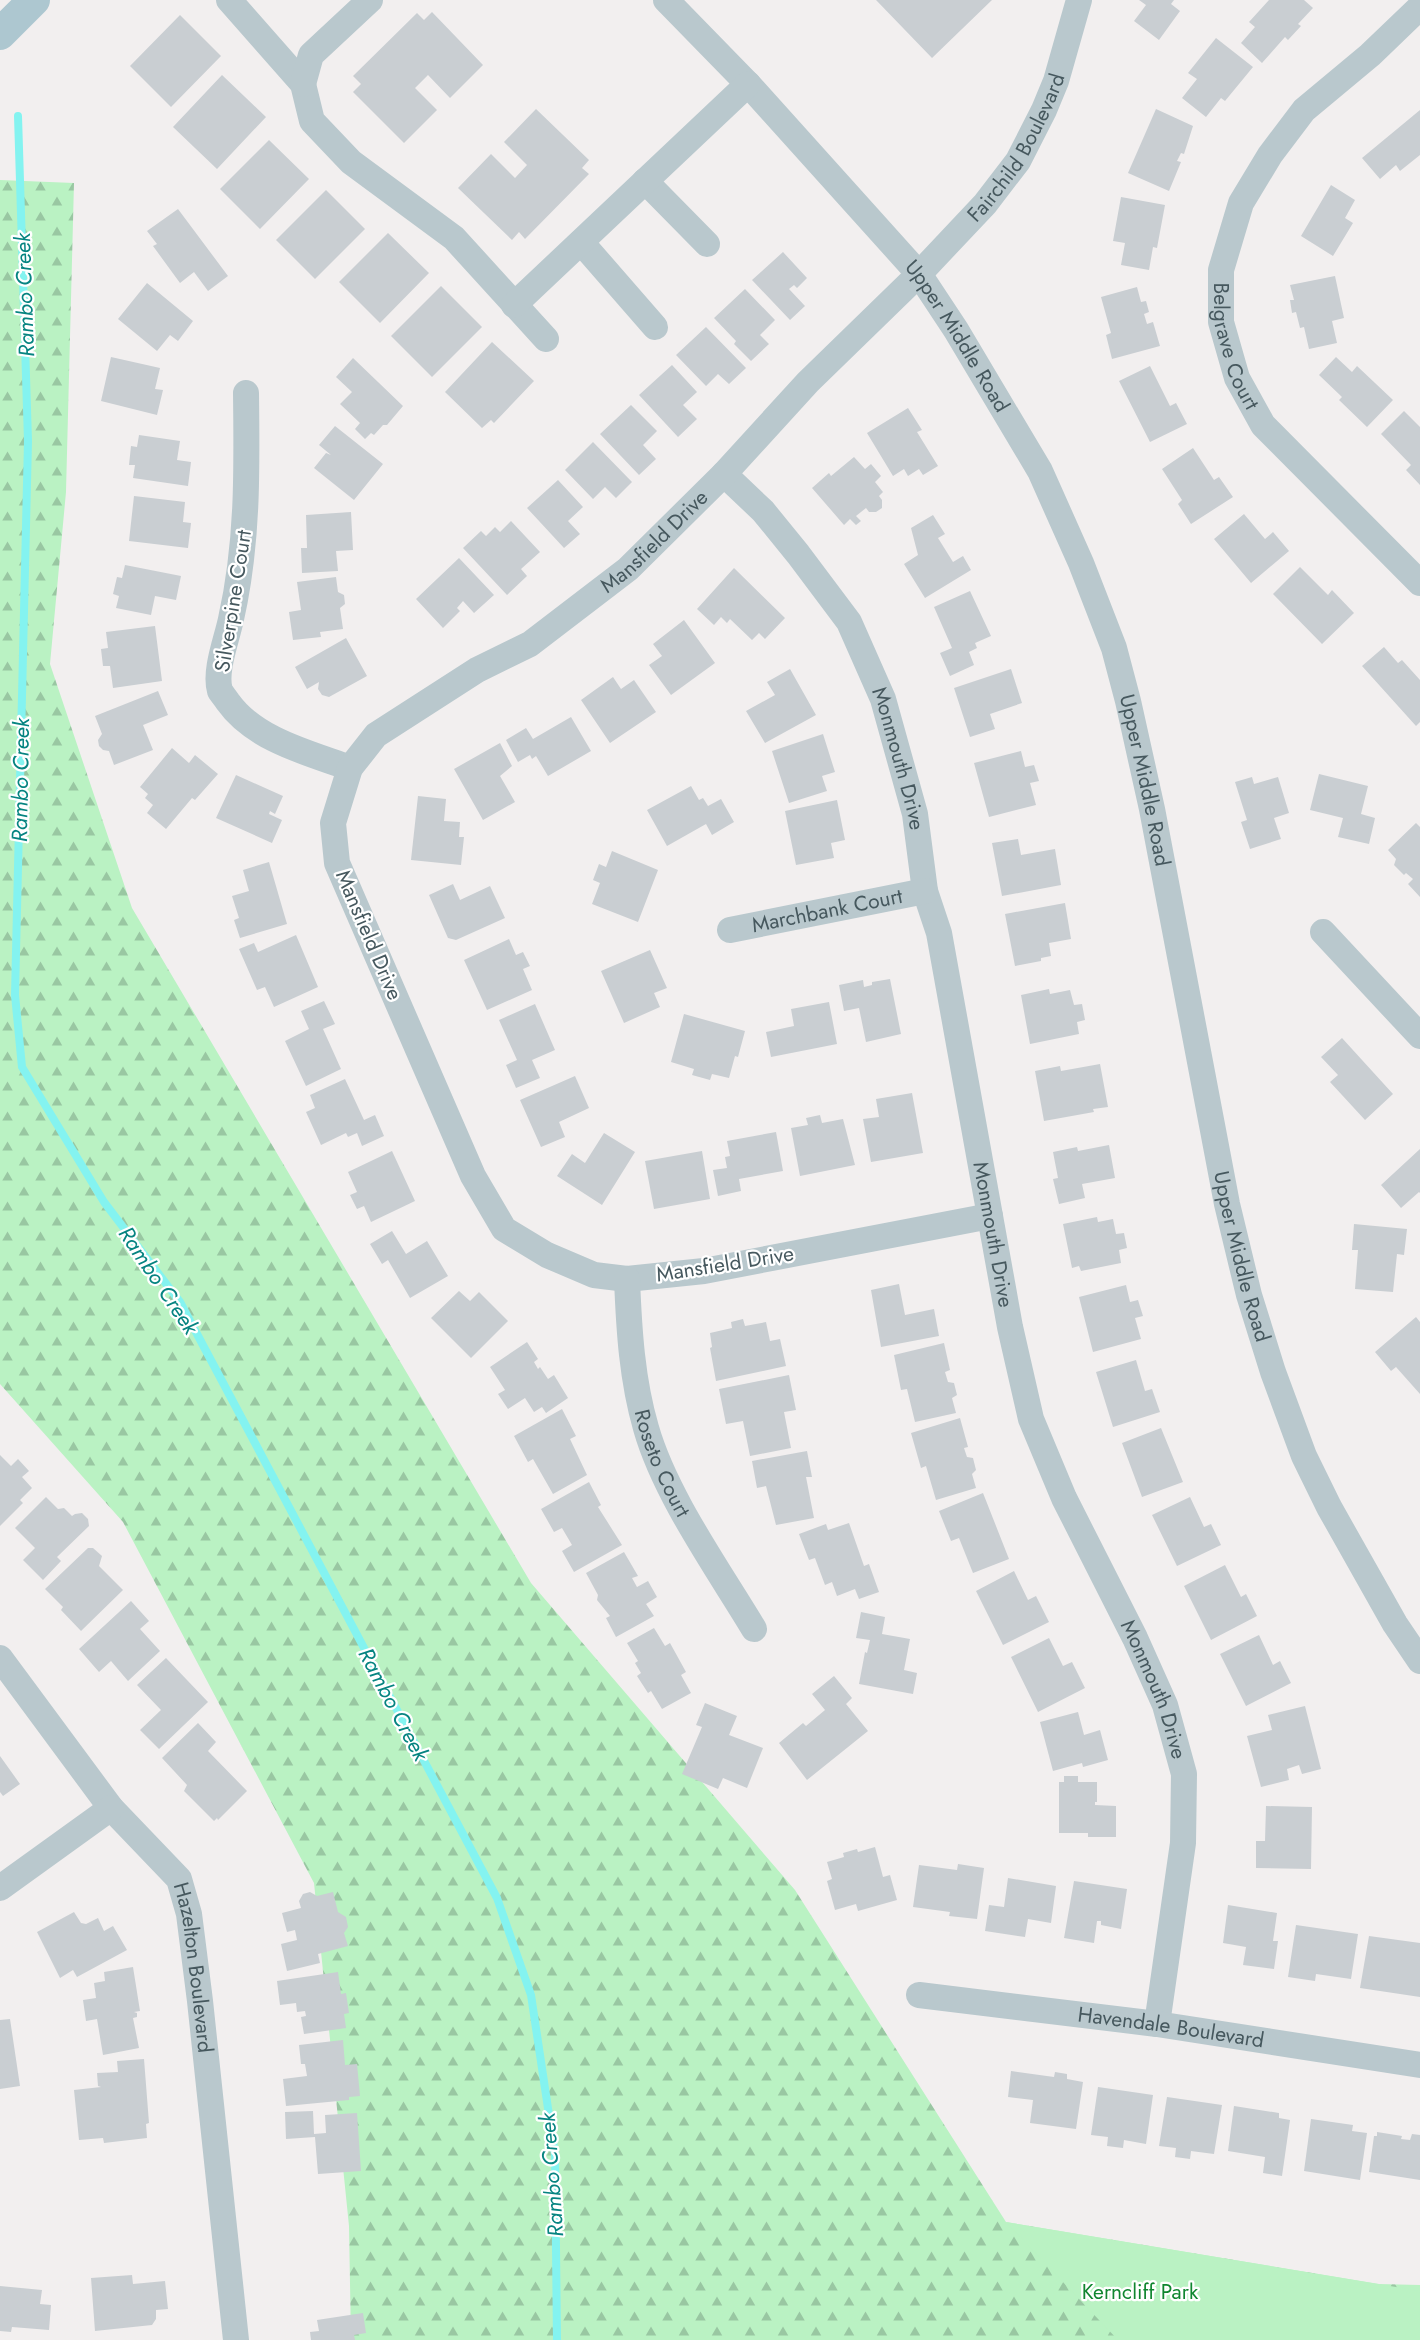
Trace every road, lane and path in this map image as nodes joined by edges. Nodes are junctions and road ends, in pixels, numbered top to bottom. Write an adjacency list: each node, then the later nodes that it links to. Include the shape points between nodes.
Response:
1 (34, 0): 7 (main road)
2 (229, 0): 8 (street)
3 (370, 0): 8 (street, via 311,55)
4 (666, 0): 9 (street, Upper Middle Road)
5 (1079, 0): 13 (street, Fairchild Boulevard, via 1056,81 1018,161 985,204)
6 (1420, 7): 19 (street, Belgrave Court, via 1304,110 1270,155 1241,203 1221,270 1221,322 1237,378 1263,425)
7 (0, 34)
8 (303, 84): 14 (street, via 312,121 351,162 454,238)
9 (748, 84): 10 (street); 13 (street, Upper Middle Road)
10 (645, 181): 11 (street); 12 (street)
11 (580, 242): 14 (street); 15 (street)
12 (707, 244)
13 (919, 274): 18 (street, Mansfield Drive, via 808,382); 29 (street, Upper Middle Road, via 1040,471 1114,648 1152,809 1227,1204 1253,1306 1304,1456 1361,1566)
14 (514, 305): 16 (street)
15 (655, 327)
16 (546, 339)
17 (246, 393): 20 (street, Silverpine Court, via 243,555 220,661 220,691 235,712 277,741)
18 (724, 474): 20 (street, Mansfield Drive, via 628,569 595,596 530,644 477,670 376,735); 21 (street, Monmouth Drive, via 770,520 849,622 883,699 915,814)
19 (1420, 583)
20 (350, 768): 26 (street, Mansfield Drive, via 333,823 337,863 473,1176 504,1229 547,1255 594,1275)
21 (925, 891): 22 (street, Marchbank Court); 25 (street, Monmouth Drive, via 939,933)
22 (730, 930)
23 (1323, 932): 24 (street)
24 (1420, 1036)
25 (990, 1216): 26 (street, Mansfield Drive, via 704,1271); 33 (street, Monmouth Drive, via 1031,1419 1064,1498 1166,1705 1184,1774 1183,1843)
26 (627, 1279): 27 (street, Roseto Court, via 630,1348 646,1430 670,1488)
27 (754, 1629)
28 (0, 1658): 30 (street, Hazelton Boulevard)
29 (1420, 1661)
30 (111, 1808): 31 (street); 35 (street, Hazelton Boulevard, via 179,1879 189,1914)
31 (0, 1888)
32 (919, 1995): 33 (street, Havendale Boulevard)
33 (1157, 2024): 34 (street, Havendale Boulevard)
34 (1420, 2065)
35 (236, 2340)

